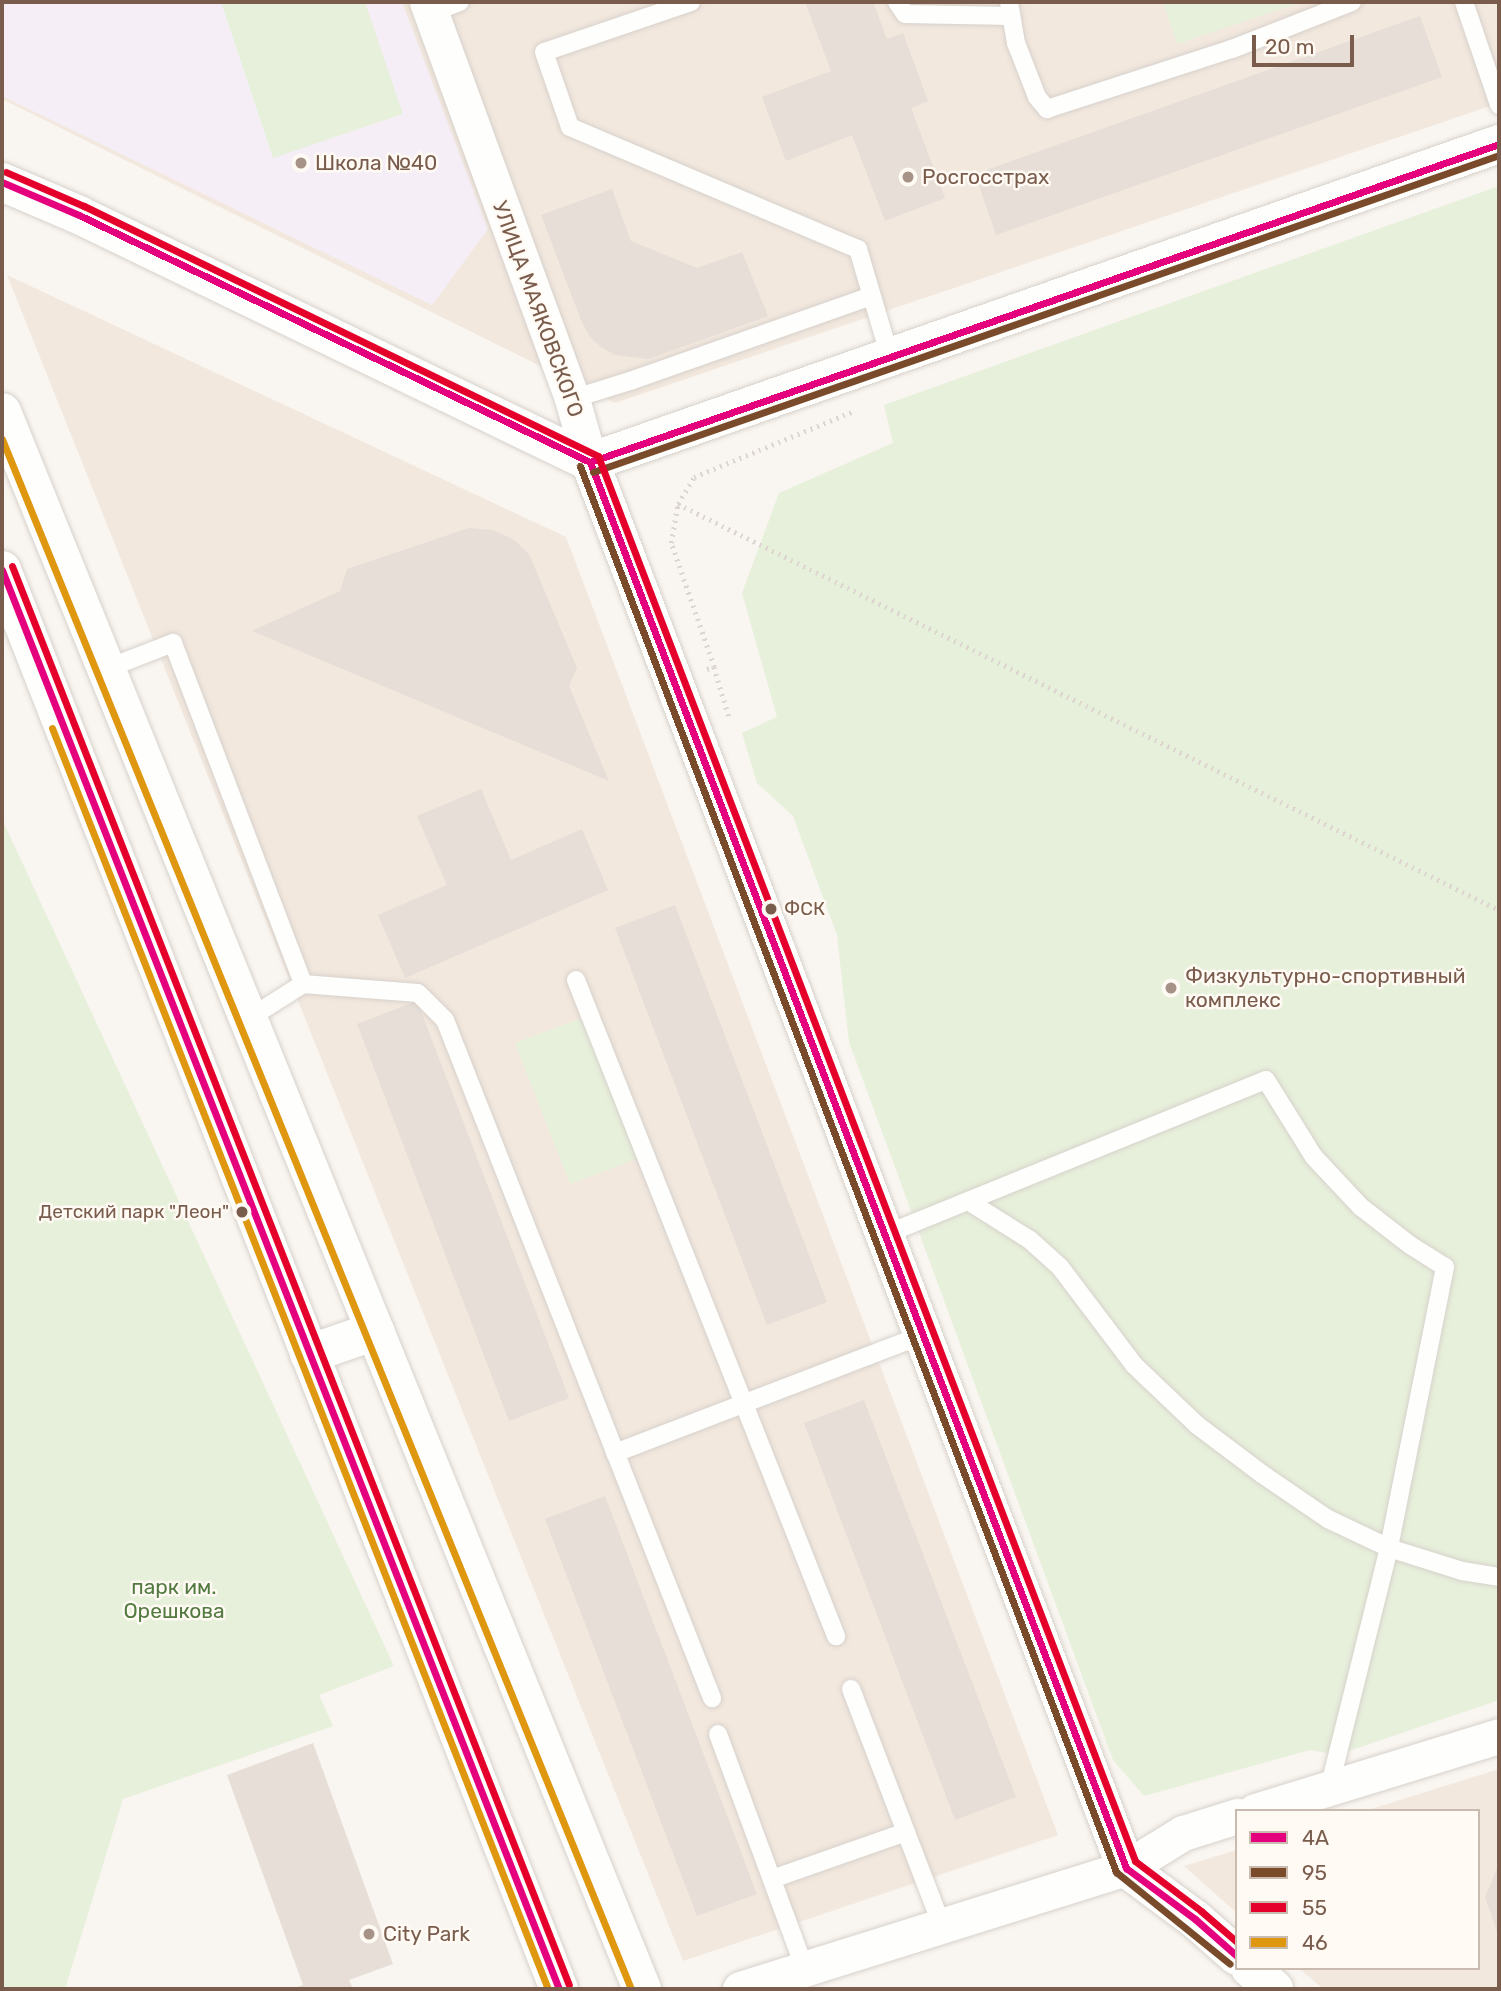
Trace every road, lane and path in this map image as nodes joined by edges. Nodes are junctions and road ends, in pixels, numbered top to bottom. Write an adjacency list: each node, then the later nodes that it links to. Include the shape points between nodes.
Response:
1 (691, 2): 10 (lane, via 544,52 570,127 858,249)
2 (897, 2): 6 (lane, via 905,14)
3 (1352, 2): 6 (lane, via 1232,50 1047,109 1037,97 1016,43)
4 (1464, 2): 7 (lane)
5 (439, 5): 12 (street, УЛИЦА МАЯКОВСКОГО)
6 (1010, 9)
7 (1499, 105)
8 (1499, 144): 11 (street)
9 (2, 181): 15 (street)
10 (872, 296): 11 (lane); 12 (lane)
11 (890, 357): 15 (street)
12 (572, 399): 15 (street, УЛИЦА МАЯКОВСКОГО)
13 (863, 407): 16 (path, via 694,477)
14 (2, 412): 19 (street)
15 (590, 463): 20 (street)
16 (678, 504): 18 (path, via 671,543); 23 (path)
17 (2, 570): 21 (street)
18 (715, 667): 20 (path); 22 (path)
19 (106, 669): 21 (street); 25 (lane, via 173,643); 26 (street)
20 (673, 679): 28 (street)
21 (48, 689): 31 (street)
22 (733, 729)
23 (1499, 910)
24 (576, 980): 32 (lane)
25 (303, 984): 26 (lane); 33 (lane, via 418,993 445,1020)
26 (248, 1019): 29 (street)
27 (968, 1201): 28 (lane); 34 (lane, via 1030,1240 1060,1267 1134,1365 1197,1425 1328,1519); 34 (lane, via 1266,1080 1314,1157 1361,1207 1445,1267)
28 (884, 1235): 30 (street)
29 (375, 1331): 31 (street); 52 (street)
30 (922, 1335): 32 (lane); 45 (street)
31 (309, 1353): 51 (street)
32 (744, 1404): 33 (lane); 36 (lane)
33 (615, 1452): 38 (lane)
34 (1389, 1548): 35 (lane, via 1462,1571); 41 (lane)
35 (1499, 1577)
36 (836, 1636)
37 (851, 1689): 44 (lane)
38 (712, 1698)
39 (718, 1734): 46 (lane)
40 (1499, 1736): 41 (street)
41 (1329, 1788): 42 (street)
42 (1261, 1809)
43 (1235, 1817): 45 (street, via 1183,1833)
44 (906, 1832): 46 (lane); 47 (lane)
45 (1126, 1868): 47 (street); 48 (street)
46 (772, 1879): 49 (lane)
47 (942, 1926): 49 (street)
48 (1235, 1954)
49 (805, 1969): 53 (street)
50 (1252, 1970): 54 (street)
51 (559, 1989)
52 (642, 1989)
53 (740, 1989)
54 (1274, 1989)

